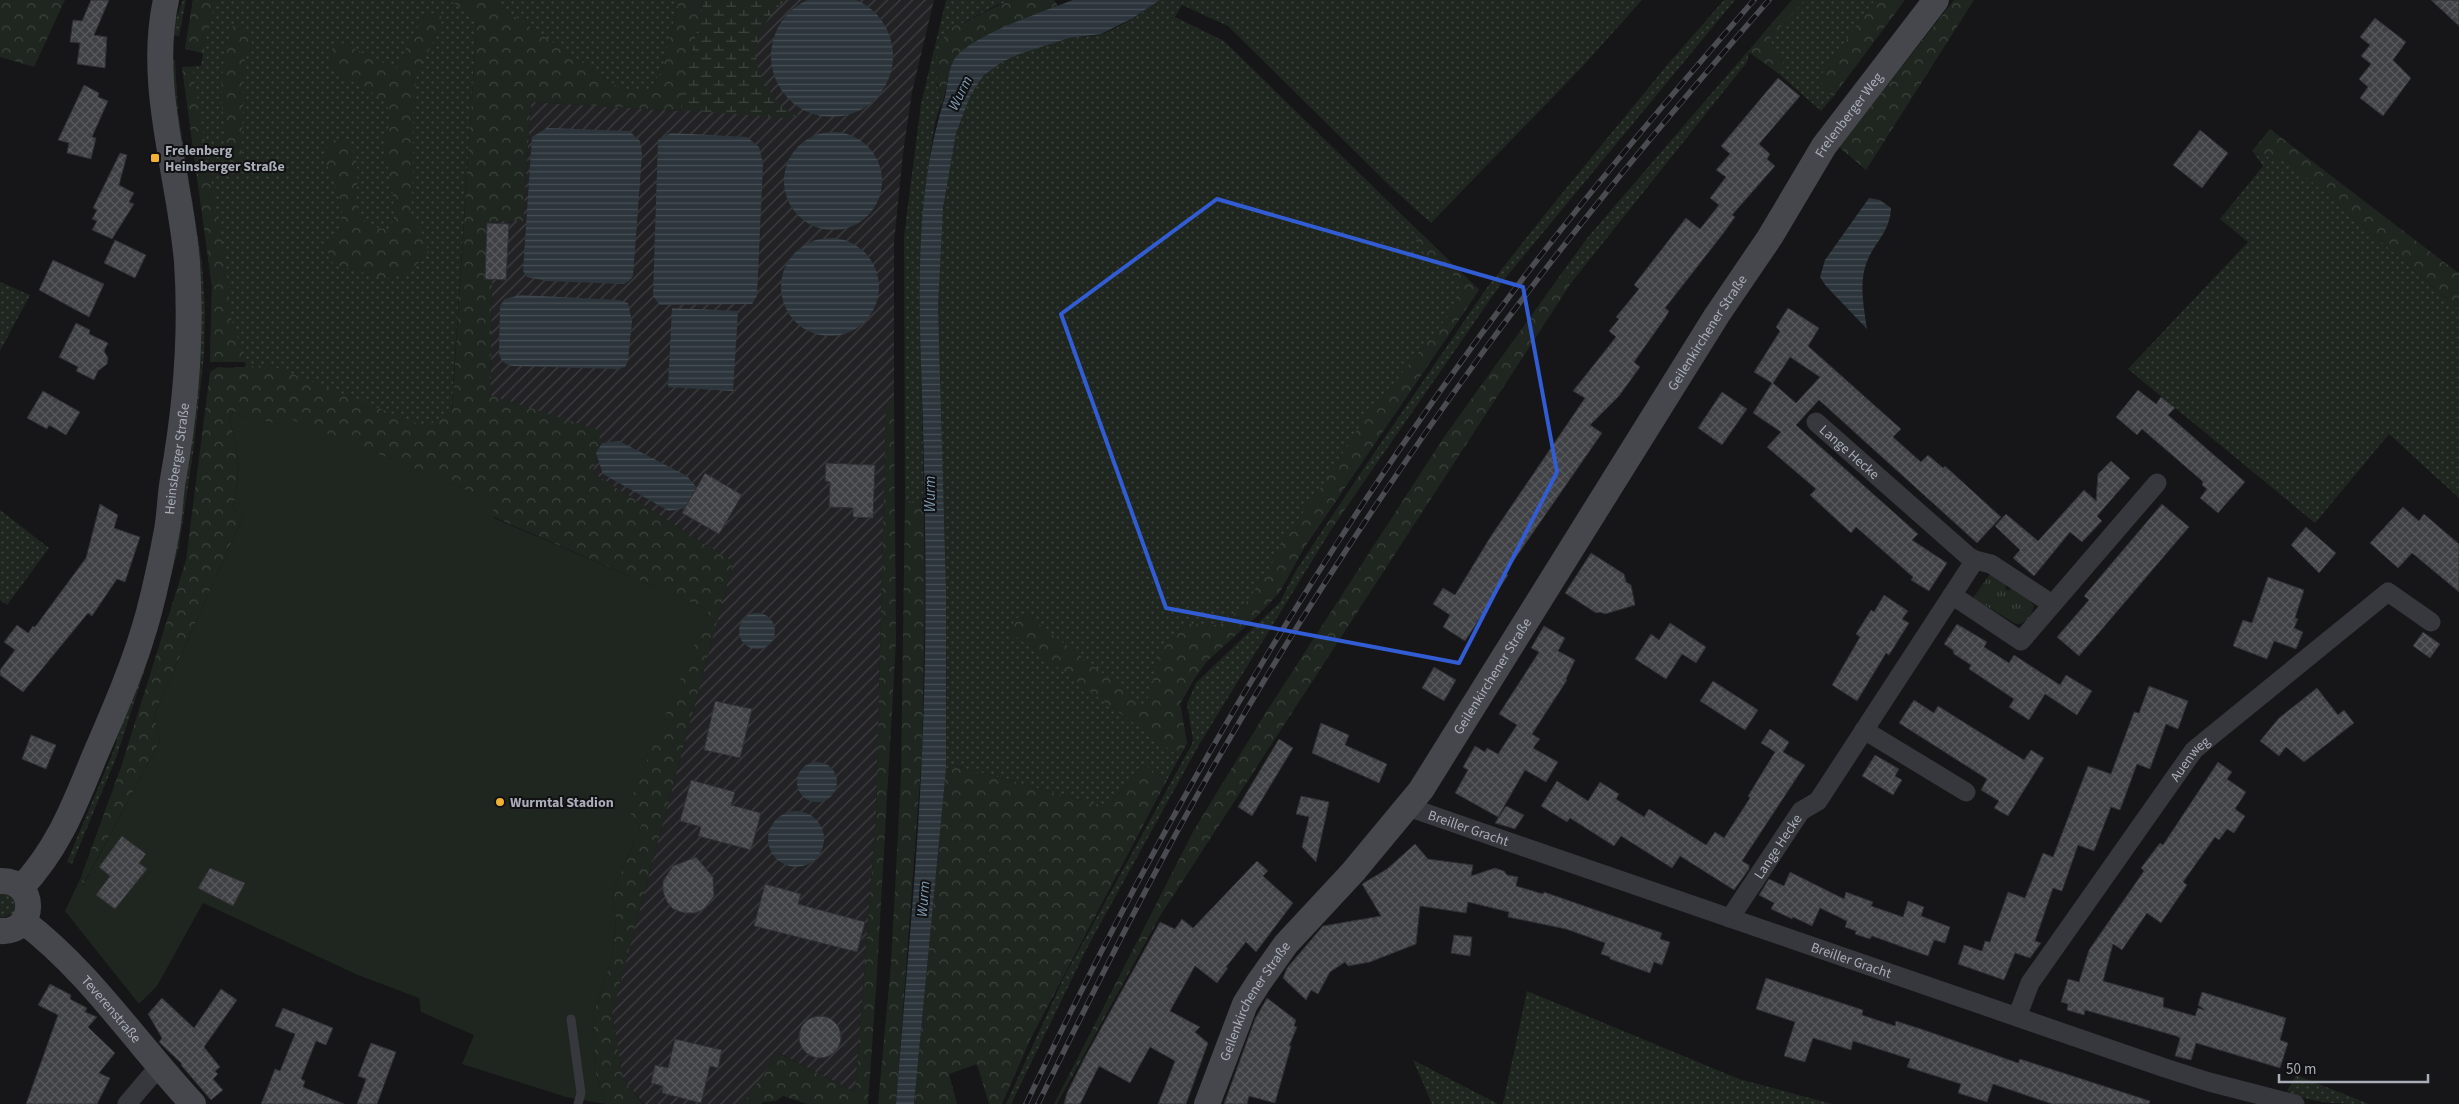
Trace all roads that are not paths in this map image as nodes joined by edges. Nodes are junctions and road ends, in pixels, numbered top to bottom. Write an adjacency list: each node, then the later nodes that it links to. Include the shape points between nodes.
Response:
1 (166, 0): 13 (main road, Heinsberger Straße, via 161,52 164,127 185,243 189,318 182,430 167,528 148,613 118,701 63,831 40,868)
2 (1936, 0): 3 (main road, Frelenberger Weg, via 1824,146)
3 (1770, 237): 12 (main road, Geilenkirchener Straße, via 1717,315)
4 (1816, 422): 6 (street, Lange Hecke)
5 (2157, 483): 8 (street)
6 (1975, 560): 7 (street, Lange Hecke); 8 (street, Lange Hecke, via 1991,564)
7 (1952, 595): 8 (street, via 2021,640); 10 (street, Lange Hecke)
8 (2052, 604)
9 (2431, 622): 16 (street, Auenweg, via 2388,592 2194,750 2030,983)
10 (1864, 730): 11 (street); 14 (street, Lange Hecke, via 1818,801 1801,811)
11 (1966, 792)
12 (1408, 807): 14 (street, Breiller Gracht); 22 (main road, Geilenkirchener Straße, via 1286,944 1258,982 1245,1004)
13 (10, 884): 15 (main road, via 26,895 28,904)
14 (1730, 918): 16 (street, Breiller Gracht)
15 (12, 926): 18 (main road, Teverenstraße, via 50,941 100,994)
16 (2018, 1017): 23 (street, Breiller Gracht, via 2202,1080)
17 (572, 1019): 21 (lane, via 581,1094)
18 (161, 1070): 19 (street, via 150,1077); 20 (main road, Teverenstraße)
19 (127, 1104)
20 (193, 1104)
21 (578, 1104)
22 (1207, 1104)
23 (2296, 1104)

